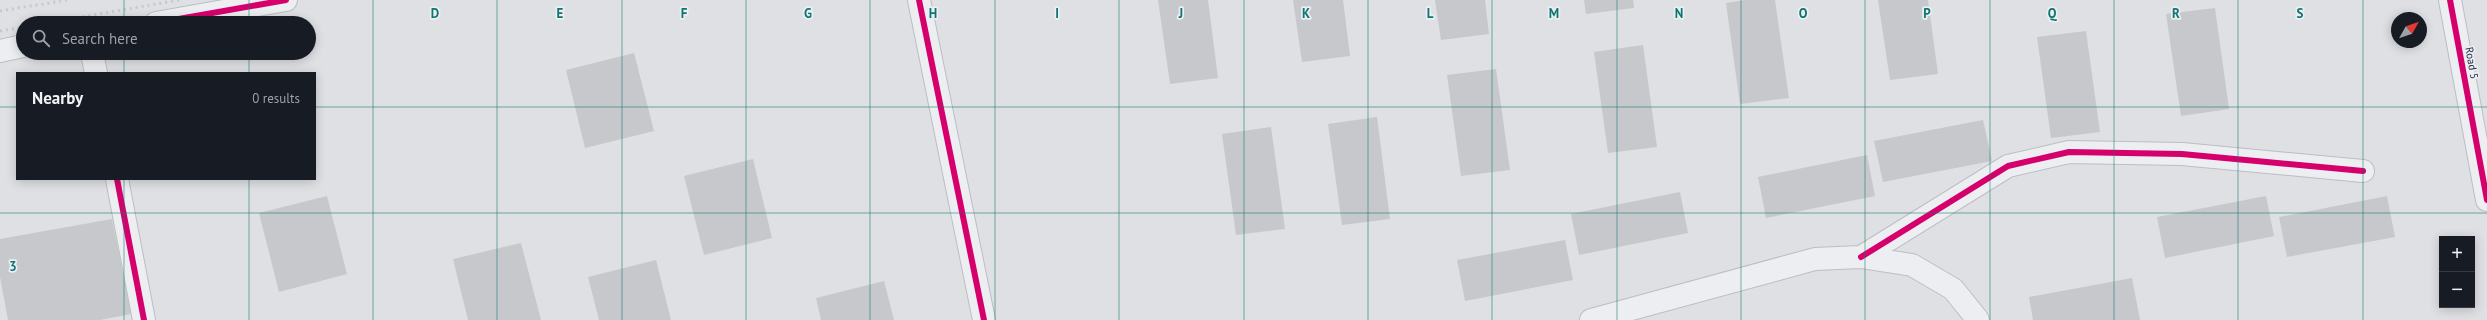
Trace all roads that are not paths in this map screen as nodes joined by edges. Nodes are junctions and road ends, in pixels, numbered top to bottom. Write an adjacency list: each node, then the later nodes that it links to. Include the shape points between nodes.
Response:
1 (286, 0): 4 (street)
2 (920, 0): 14 (street)
3 (2450, 0): 11 (street, Road 5)
4 (196, 16)
5 (16, 47): 6 (street)
6 (0, 50)
7 (93, 60): 8 (street)
8 (96, 72)
9 (2363, 171): 12 (street, via 2182,154 2069,152 2008,166)
10 (117, 180): 13 (street)
11 (2487, 200)
12 (1861, 257): 15 (street, via 1815,259); 16 (street, via 1912,265 1953,289)
13 (144, 320)
14 (984, 320)
15 (1591, 320)
16 (1978, 320)

